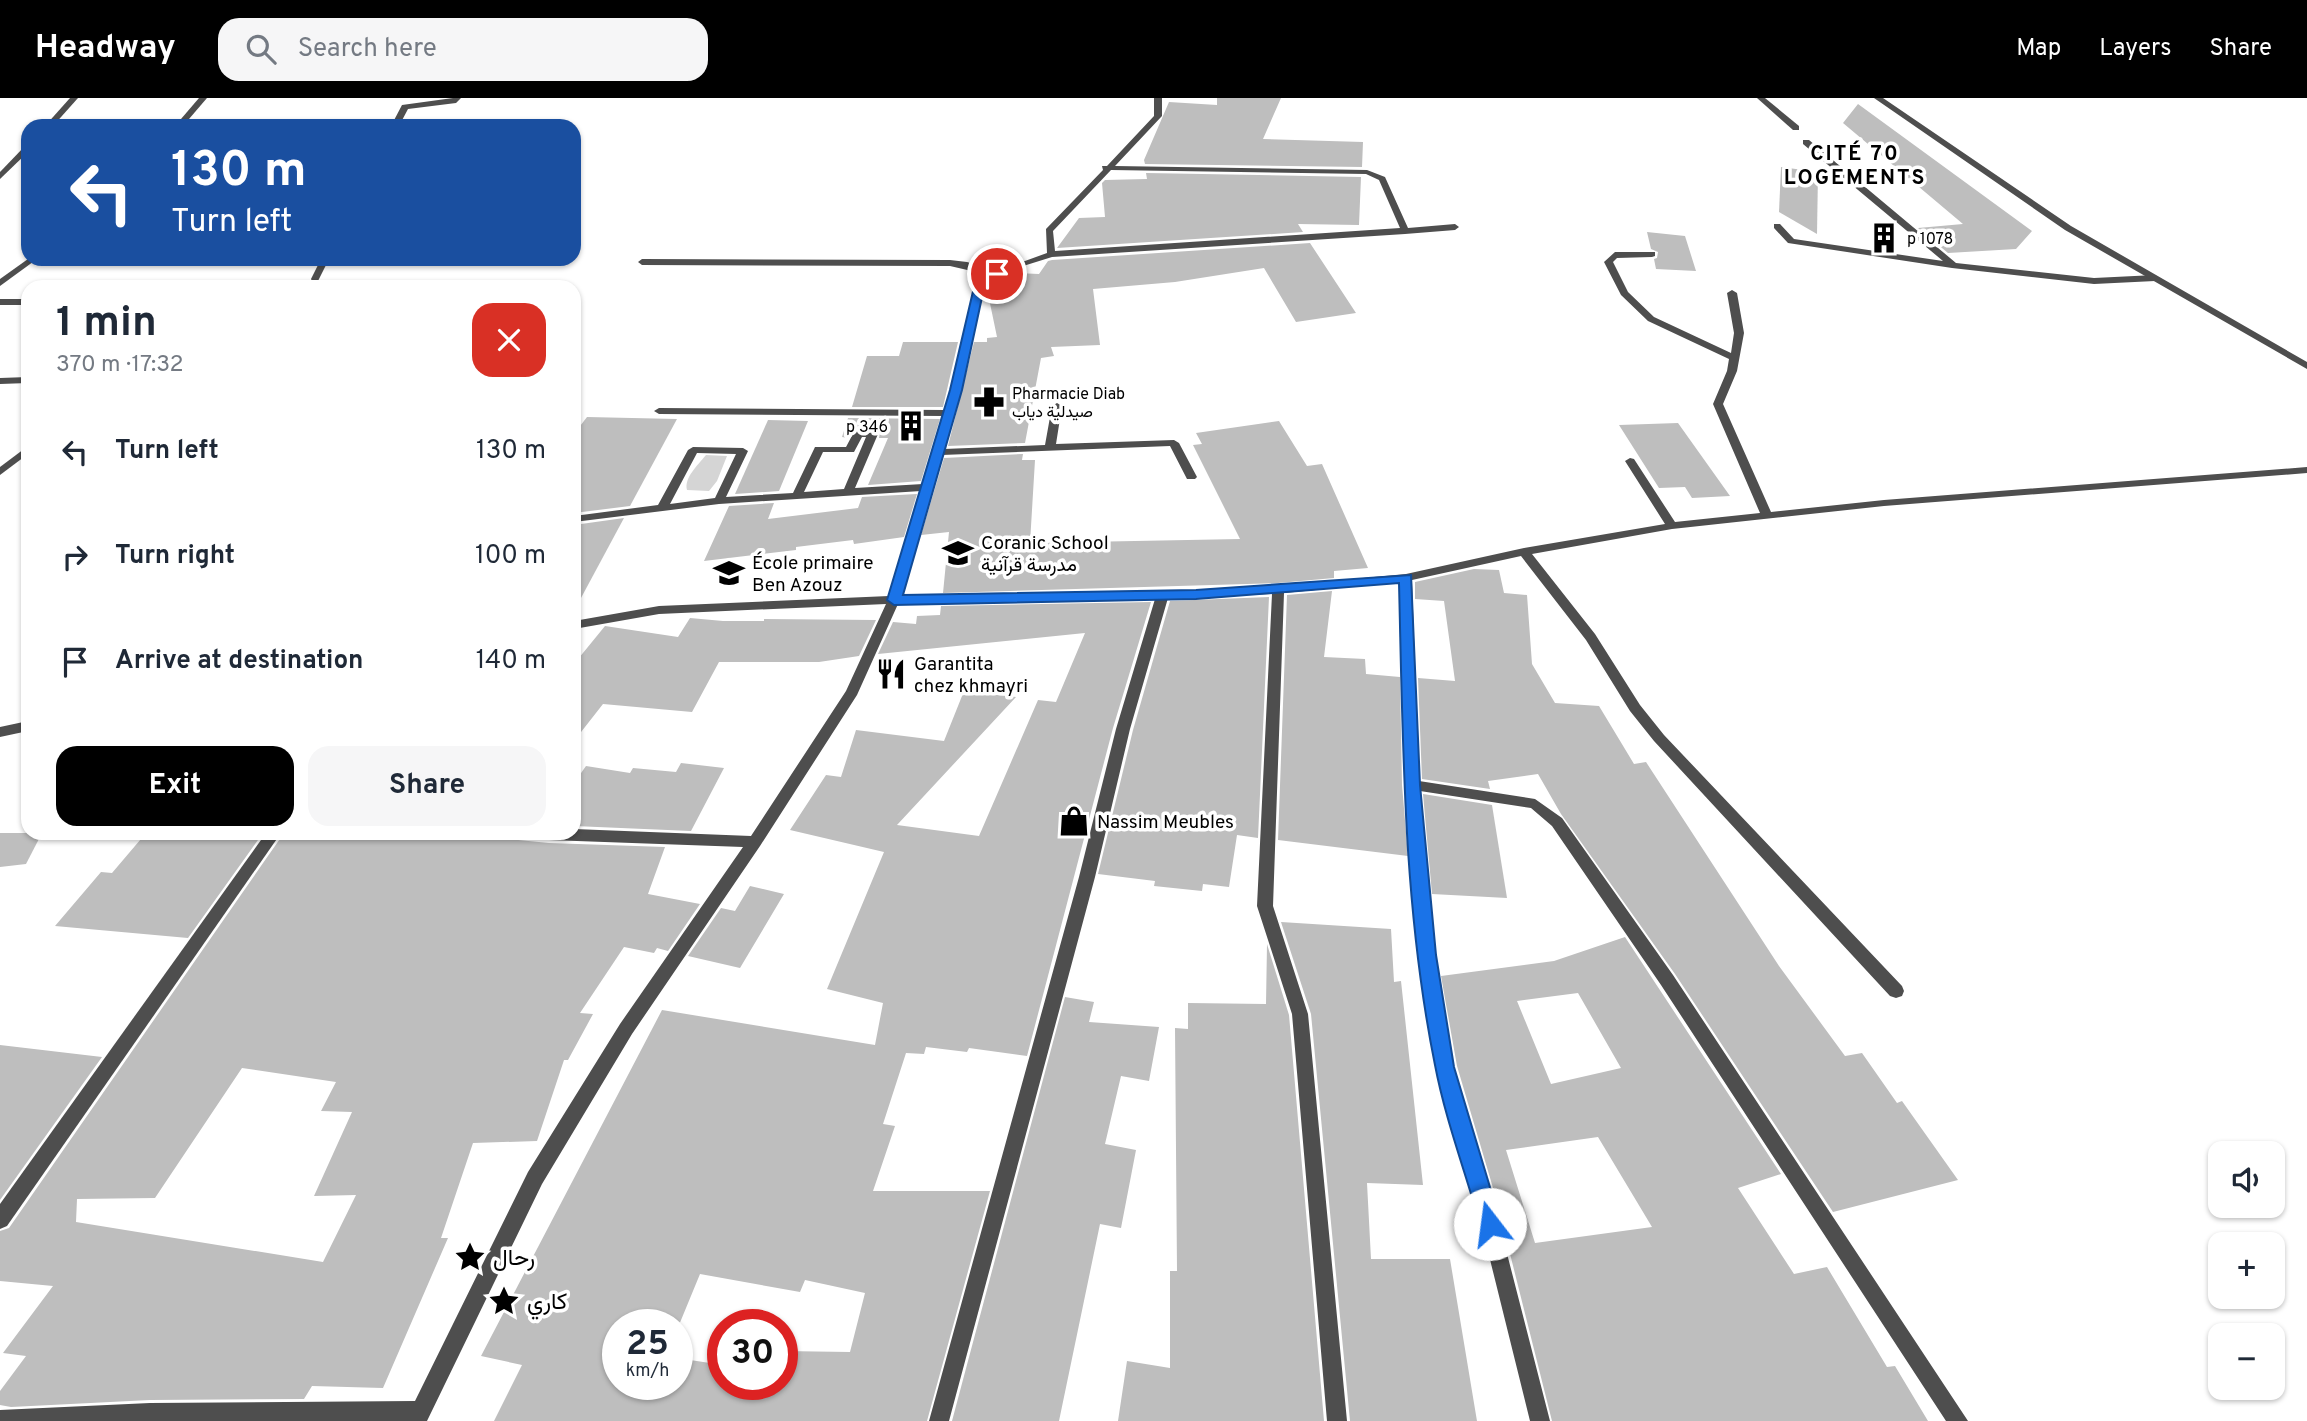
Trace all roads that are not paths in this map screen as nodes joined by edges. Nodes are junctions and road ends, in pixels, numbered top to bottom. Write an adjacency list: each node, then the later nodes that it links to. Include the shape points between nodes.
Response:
1 (75, 98): 7 (street)
2 (203, 98): 8 (street)
3 (457, 98): 9 (street, via 405,107)
4 (1158, 98): 13 (street, via 1158,116)
5 (1761, 98): 10 (street)
6 (1878, 98): 25 (street, via 2068,228)
7 (56, 119)
8 (185, 119)
9 (399, 119)
10 (1796, 128)
11 (1806, 142): 21 (street)
12 (21, 155): 14 (street)
13 (1105, 168): 17 (street, via 1367,172 1382,179); 18 (street, via 1049,230)
14 (0, 177)
15 (1777, 226): 21 (street, via 1791,241)
16 (1455, 227): 17 (street)
17 (1405, 231): 18 (street)
18 (1051, 254): 24 (street)
19 (1652, 254): 31 (street, via 1615,255 1608,262 1624,293 1651,319)
20 (642, 262): 24 (street, via 950,263)
21 (1954, 265): 25 (street, via 2094,281)
22 (23, 266): 27 (street)
23 (322, 266): 26 (street)
24 (997, 274): 37 (street, via 979,287)
25 (2155, 278): 32 (street)
26 (315, 279)
27 (0, 283)
28 (1732, 293): 31 (street, via 1739,333)
29 (0, 302): 30 (street)
30 (21, 302)
31 (1734, 358): 50 (street, via 1718,404)
32 (2307, 366)
33 (21, 380): 34 (street)
34 (0, 381)
35 (1057, 406): 38 (street)
36 (659, 411): 37 (street)
37 (950, 413): 39 (street)
38 (1050, 448): 39 (street); 44 (street, via 1174,443)
39 (938, 452): 45 (street)
40 (21, 455): 43 (street)
41 (1630, 461): 52 (street)
42 (2307, 470): 50 (street)
43 (0, 472)
44 (1191, 477)
45 (927, 487): 46 (street); 57 (street)
46 (848, 492): 47 (street); 47 (street, via 873,434 858,434 850,450 819,449)
47 (797, 495): 48 (street)
48 (719, 501): 49 (street); 49 (street, via 743,451 694,450)
49 (663, 506): 51 (street)
50 (1767, 515): 52 (street)
51 (581, 518)
52 (1672, 526): 53 (street)
53 (1524, 552): 54 (street); 65 (street, via 1591,637 1635,708 1660,738)
54 (1406, 578): 55 (street); 61 (street)
55 (1278, 590): 56 (street); 70 (street, via 1265,906 1300,1014)
56 (1163, 593): 57 (street); 69 (street)
57 (894, 600): 58 (street, via 660,610); 64 (street, via 852,692)
58 (581, 624)
59 (21, 728): 60 (street)
60 (0, 732)
61 (1412, 785): 71 (street, via 1427,955 1445,1067); 72 (street, via 1535,804 1557,822 1667,980)
62 (581, 835): 64 (street)
63 (269, 840): 66 (street)
64 (755, 842): 67 (street, via 626,1029 535,1178)
65 (1896, 991)
66 (0, 1220)
67 (419, 1416): 68 (street, via 150,1413)
68 (0, 1420)
69 (939, 1421)
70 (1337, 1421)
71 (1540, 1421)
72 (1958, 1421)

